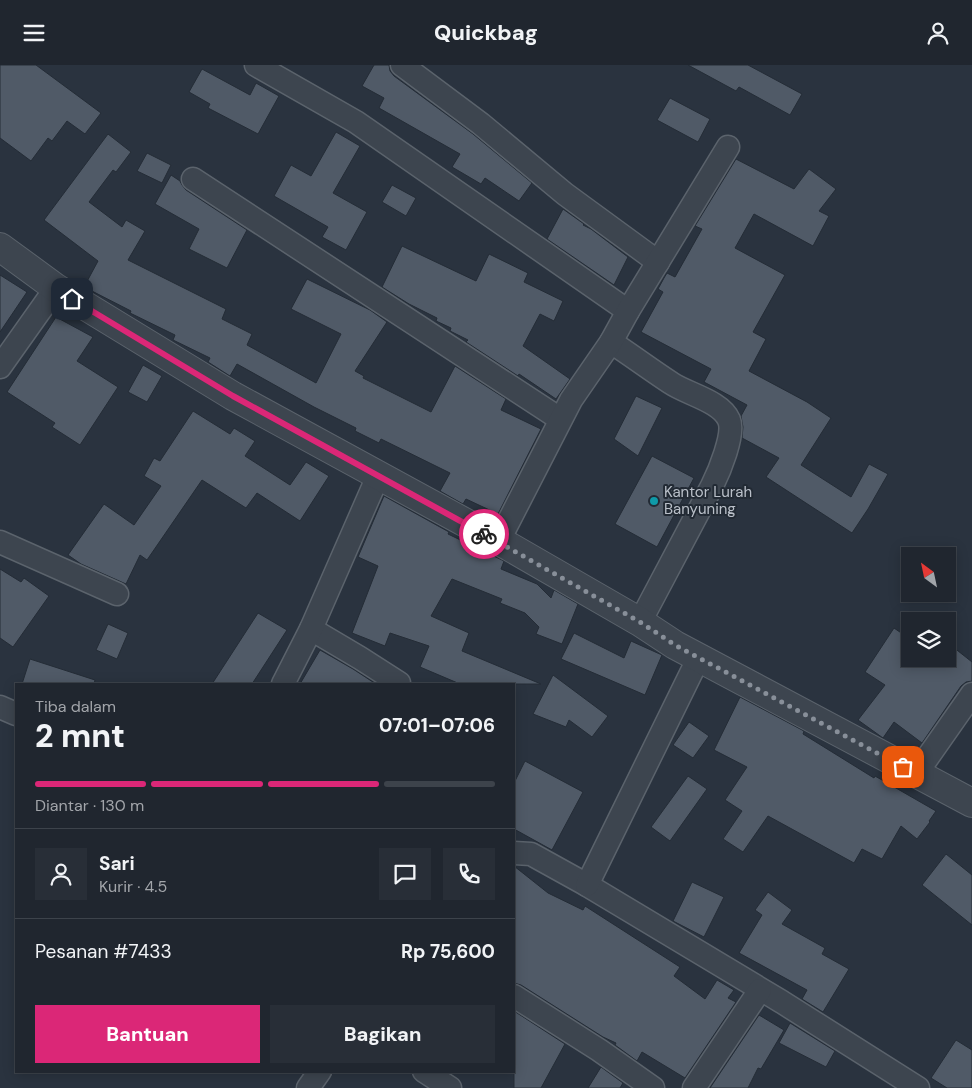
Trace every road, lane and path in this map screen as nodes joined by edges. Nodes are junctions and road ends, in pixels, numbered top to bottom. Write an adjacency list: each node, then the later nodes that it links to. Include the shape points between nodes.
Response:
1 (256, 65): 8 (street, via 356,122)
2 (402, 65): 6 (street, via 481,124 565,194)
3 (728, 147): 6 (street)
4 (193, 179): 11 (street)
5 (0, 247): 7 (street)
6 (658, 262): 8 (street)
7 (56, 289): 10 (street); 12 (street, via 233,396)
8 (628, 311): 9 (street)
9 (611, 342): 11 (street); 16 (street, via 673,385 713,404 729,420 730,430 721,466)
10 (0, 367)
11 (560, 419): 14 (street)
12 (378, 476): 14 (street); 17 (street)
13 (0, 542): 15 (street)
14 (498, 542): 16 (street)
15 (117, 594)
16 (640, 622): 18 (street)
17 (311, 629): 19 (street); 20 (street)
18 (699, 657): 24 (street); 27 (street)
19 (284, 683)
20 (399, 683)
21 (972, 694): 24 (street)
22 (0, 707): 23 (street)
23 (15, 714)
24 (916, 774): 25 (street)
25 (972, 803)
26 (515, 853): 27 (street, via 531,854)
27 (587, 885): 28 (street)
28 (760, 990): 35 (street); 36 (street)
29 (515, 997): 34 (street)
30 (319, 1073): 32 (street)
31 (427, 1073): 33 (street)
32 (308, 1088)
33 (450, 1088)
34 (653, 1088)
35 (694, 1088)
36 (918, 1088)

